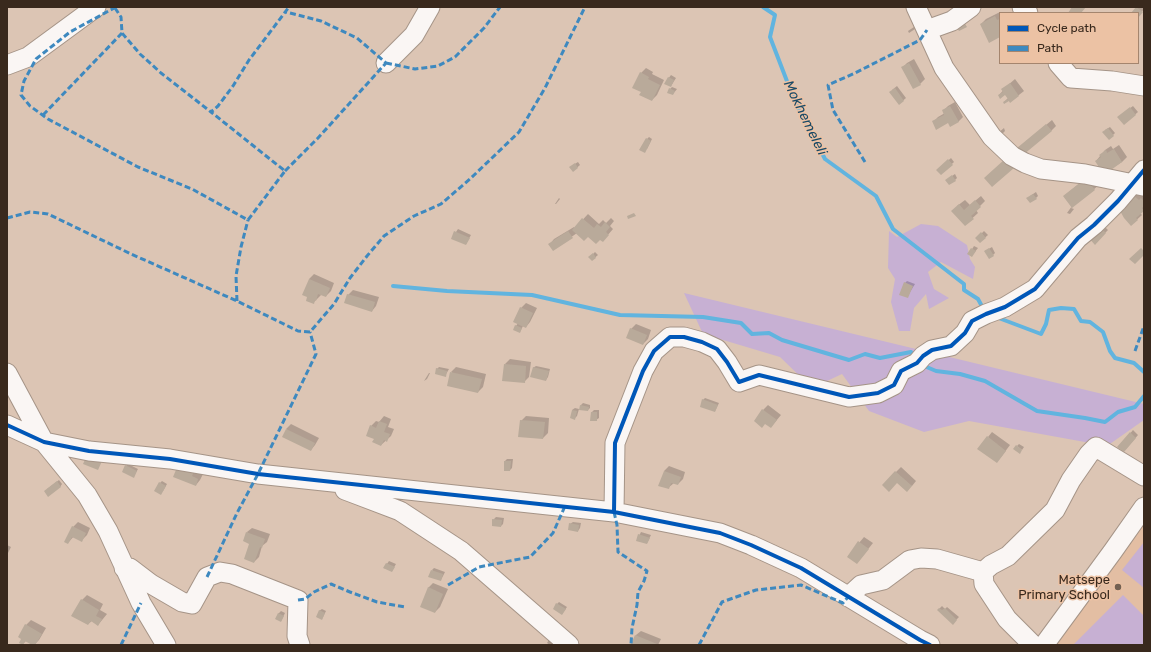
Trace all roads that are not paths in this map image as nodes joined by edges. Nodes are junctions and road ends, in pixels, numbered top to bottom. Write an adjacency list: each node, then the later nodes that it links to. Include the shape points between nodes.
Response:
1 (96, 7): 8 (street, via 28,56)
2 (430, 7): 6 (street, via 414,35)
3 (916, 7): 5 (street)
4 (971, 7): 5 (street, via 952,21)
5 (927, 30): 11 (street, via 944,68 992,137 1012,156 1041,169 1085,174)
6 (386, 63)
7 (1059, 64): 9 (street, via 1072,78)
8 (7, 65)
9 (1144, 86)
10 (1144, 170): 11 (street)
11 (1138, 185): 18 (street, via 1078,238 1035,289 1005,307 972,321 965,333 951,346 932,350 917,363 901,371 894,385 878,393 849,397 759,375 739,382 717,349 684,337 670,337 654,351 643,372 615,443)
12 (7, 373): 14 (street)
13 (7, 425): 14 (street)
14 (44, 442): 16 (street, via 90,451 170,459 258,474); 19 (street, via 88,495 108,531)
15 (1144, 476): 20 (street, via 1096,448 1071,480 1055,510 1008,556)
16 (343, 482): 18 (street); 24 (street, via 345,490 400,511 461,551)
17 (1144, 507): 27 (street)
18 (614, 512): 21 (street, via 720,533 801,568)
19 (124, 568): 22 (street); 23 (street, via 130,568 182,602 192,604 207,577 220,572 232,574 298,600 297,636)
20 (982, 572): 21 (street, via 936,560 910,560 883,580 861,585); 26 (street, via 984,584 1007,619)
21 (848, 597): 25 (street)
22 (166, 645)
23 (300, 645)
24 (569, 645)
25 (930, 645)
26 (1033, 645)
27 (1044, 645)

